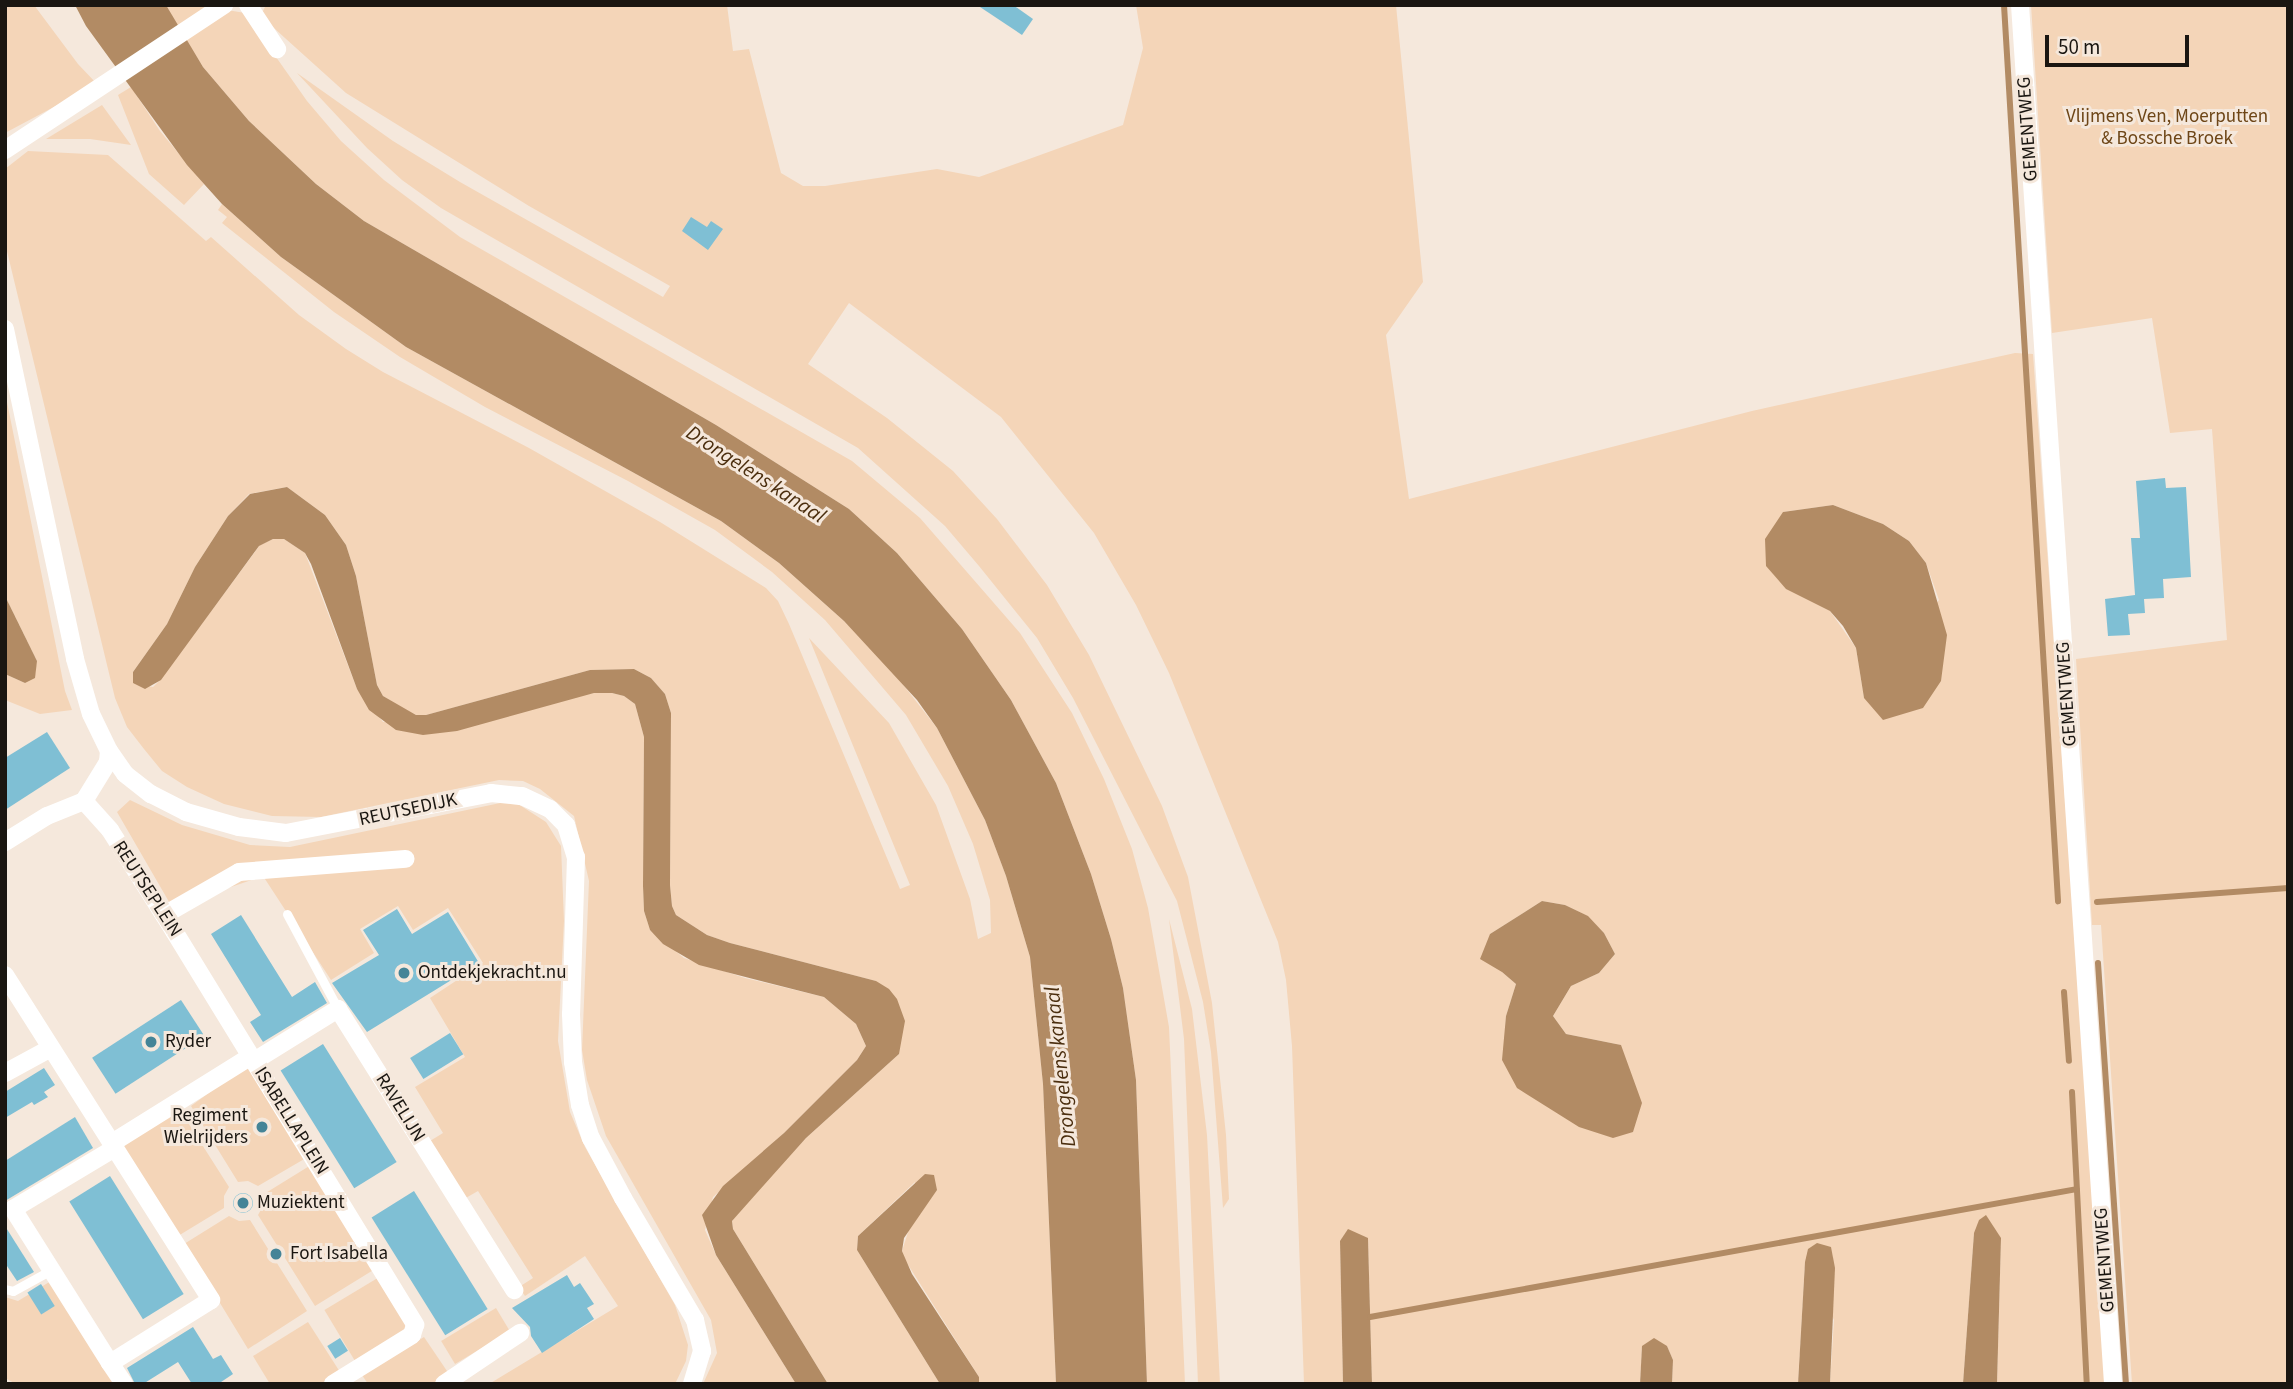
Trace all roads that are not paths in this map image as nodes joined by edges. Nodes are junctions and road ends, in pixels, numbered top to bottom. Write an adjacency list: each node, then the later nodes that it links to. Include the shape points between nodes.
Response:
1 (224, 5): 5 (street)
2 (248, 5): 4 (street)
3 (2020, 5): 29 (street, GEMENTWEG)
4 (277, 49)
5 (5, 150)
6 (5, 329): 7 (street, REUTSEDIJK, via 75,659 91,714)
7 (109, 751): 8 (street, via 108,762); 28 (street, REUTSEDIJK, via 125,774 151,794 186,812 239,827 286,833 491,793 522,796 550,809 566,825 576,857 570,1014 580,1105 623,1198 695,1320 702,1352)
8 (84, 801): 9 (street, via 47,816); 12 (street, REUTSEPLEIN, via 110,830)
9 (5, 842)
10 (405, 859): 12 (street, via 239,872)
11 (287, 914): 14 (lane)
12 (163, 915): 16 (street, REUTSEPLEIN)
13 (5, 975): 15 (street)
14 (338, 1009): 16 (street); 22 (street, RAVELIJN)
15 (51, 1048): 17 (street); 18 (street)
16 (253, 1058): 18 (street, ISABELLAPLEIN); 26 (street, ISABELLAPLEIN, via 415,1325 412,1335)
17 (5, 1073)
18 (113, 1146): 19 (street, ISABELLAPLEIN); 24 (street, via 211,1300)
19 (9, 1205): 20 (street)
20 (51, 1270): 21 (lane, via 13,1291); 24 (street)
21 (5, 1289)
22 (514, 1290)
23 (520, 1334): 27 (street)
24 (110, 1363): 25 (street)
25 (124, 1384)
26 (333, 1384)
27 (444, 1384)
28 (692, 1384)
29 (2113, 1384)

